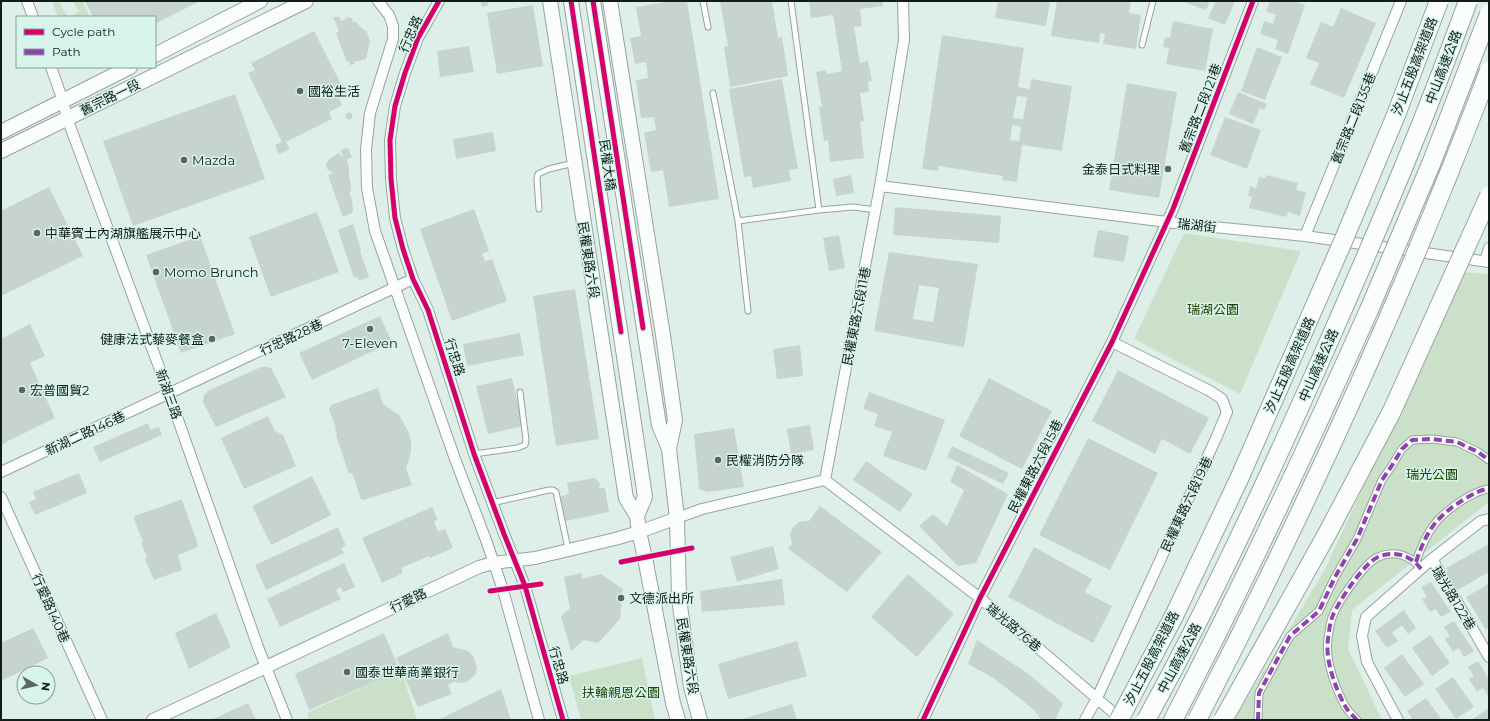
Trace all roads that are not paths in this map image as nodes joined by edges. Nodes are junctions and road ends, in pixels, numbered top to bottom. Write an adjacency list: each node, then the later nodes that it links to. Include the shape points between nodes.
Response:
1 (27, 1): 19 (street)
2 (260, 1): 22 (main road)
3 (306, 1): 28 (main road, 舊宗路一段)
4 (378, 1): 43 (street, 行忠路, via 389,15 393,26 393,39 370,113 366,150 368,188 375,231)
5 (439, 1): 42 (street, 行忠路, via 418,38 405,73 395,106 390,140 395,218)
6 (550, 1): 31 (main road, 民權東路六段)
7 (571, 1): 46 (main road, 民權大橋)
8 (593, 1): 45 (main road, 民權大橋)
9 (610, 1): 50 (main road, 民權東路六段, via 664,343 674,420)
10 (703, 1): 20 (lane)
11 (791, 1): 35 (lane)
12 (903, 1): 32 (street, 民權東路六段11巷, via 904,40)
13 (1153, 1): 21 (lane)
14 (1253, 1): 38 (street, 舊宗路二段121巷)
15 (1401, 1): 39 (street, 舊宗路二段135巷)
16 (1439, 1): 80 (highway, 汐止五股高架道路, bridge, via 1396,115 1239,479 1174,616)
17 (1468, 1): 82 (highway, 中山高速公路, bridge, via 1392,195 1266,483 1183,652)
18 (1489, 14): 83 (highway, 中山高速公路, bridge, via 1431,164 1369,310 1296,471)
19 (33, 16)
20 (708, 28)
21 (1142, 45)
22 (156, 53)
23 (51, 68): 27 (street, 新湖三路)
24 (128, 68): 27 (main road, 舊宗路一段)
25 (1489, 71): 84 (highway, bridge, via 1408,272 1355,394 1286,542)
26 (713, 93): 37 (lane)
27 (64, 101): 28 (street, 新湖三路); 29 (main road, 舊宗路一段)
28 (67, 118): 30 (main road, 舊宗路一段); 49 (street, 新湖三路)
29 (1, 132)
30 (1, 151)
31 (575, 163): 34 (lane, via 538,174); 58 (main road, 民權東路六段, via 626,498)
32 (880, 186): 36 (street, 民權東路六段11巷); 38 (street, 瑞湖街)
33 (1489, 196): 85 (highway, bridge, via 1392,411)
34 (539, 209)
35 (819, 210): 36 (lane); 37 (lane)
36 (876, 210): 54 (street, 民權東路六段11巷)
37 (738, 221): 44 (lane)
38 (1167, 222): 39 (street, 瑞湖街); 47 (street, 民權東路六段15巷)
39 (1305, 236): 41 (street, 瑞湖街)
40 (1489, 248): 41 (street)
41 (1487, 262)
42 (413, 279): 43 (street, 行忠路28巷); 51 (street, 行忠路, via 428,310)
43 (395, 288): 49 (street, 行忠路28巷); 65 (street, 行忠路)
44 (748, 311)
45 (643, 328): 50 (main road, 民權東路六段, via 659,425)
46 (622, 332): 58 (main road, 民權東路六段, via 645,497)
47 (1112, 342): 67 (street, 民權東路六段15巷); 70 (street, 民權東路六段19巷, via 1210,391 1222,399 1227,412)
48 (520, 392): 51 (lane, via 526,440 524,445)
49 (169, 394): 53 (street, 新湖二路146巷); 69 (street, 新湖三路, via 258,647)
50 (669, 449): 59 (main road, 民權東路六段)
51 (474, 454): 57 (street, 行忠路)
52 (1489, 460): 86 (street, via 1457,442 1412,440 1402,448 1382,480 1357,539 1319,611 1290,636 1259,693)
53 (1, 472)
54 (825, 480): 59 (street, via 702,509); 67 (street, 瑞光路76巷)
55 (1489, 489): 66 (street, via 1469,496 1436,521 1422,545)
56 (1, 497): 71 (street, 行愛路140巷)
57 (492, 503): 62 (lane, via 553,490 556,492); 64 (street, 行忠路)
58 (637, 516): 61 (main road, 民權東路六段)
59 (677, 518): 61 (street, 行愛路); 77 (main road, 民權東路六段, via 679,598 691,687)
60 (1489, 519): 63 (street, via 1481,521)
61 (639, 532): 62 (street, 行愛路); 76 (main road, 民權東路六段)
62 (568, 549): 64 (street, 行愛路, via 535,558)
63 (1432, 559): 66 (street); 68 (street, 瑞光路122巷)
64 (514, 560): 65 (street, 行愛路); 75 (street, 行忠路, via 525,586)
65 (493, 563): 69 (street, 行愛路, via 479,567); 74 (street, 行忠路, via 503,590)
66 (1418, 565): 87 (street, via 1404,555 1377,557 1343,596 1333,615 1327,640 1329,666 1346,707); 88 (street, via 1366,617 1362,636 1367,662)
67 (980, 598): 70 (street, 瑞光路76巷); 78 (street, 民權東路六段15巷)
68 (1489, 657)
69 (267, 666): 72 (street, 行愛路); 73 (street, 新湖三路)
70 (1097, 698): 79 (street, 民權東路六段19巷); 81 (street, 瑞光路76巷)
71 (102, 720)
72 (153, 720)
73 (287, 720)
74 (539, 720)
75 (563, 720)
76 (678, 720)
77 (700, 720)
78 (923, 720)
79 (1085, 720)
80 (1119, 720)
81 (1123, 720)
82 (1146, 720)
83 (1173, 720)
84 (1198, 720)
85 (1223, 720)
86 (1258, 720)
87 (1357, 720)
88 (1398, 720)

